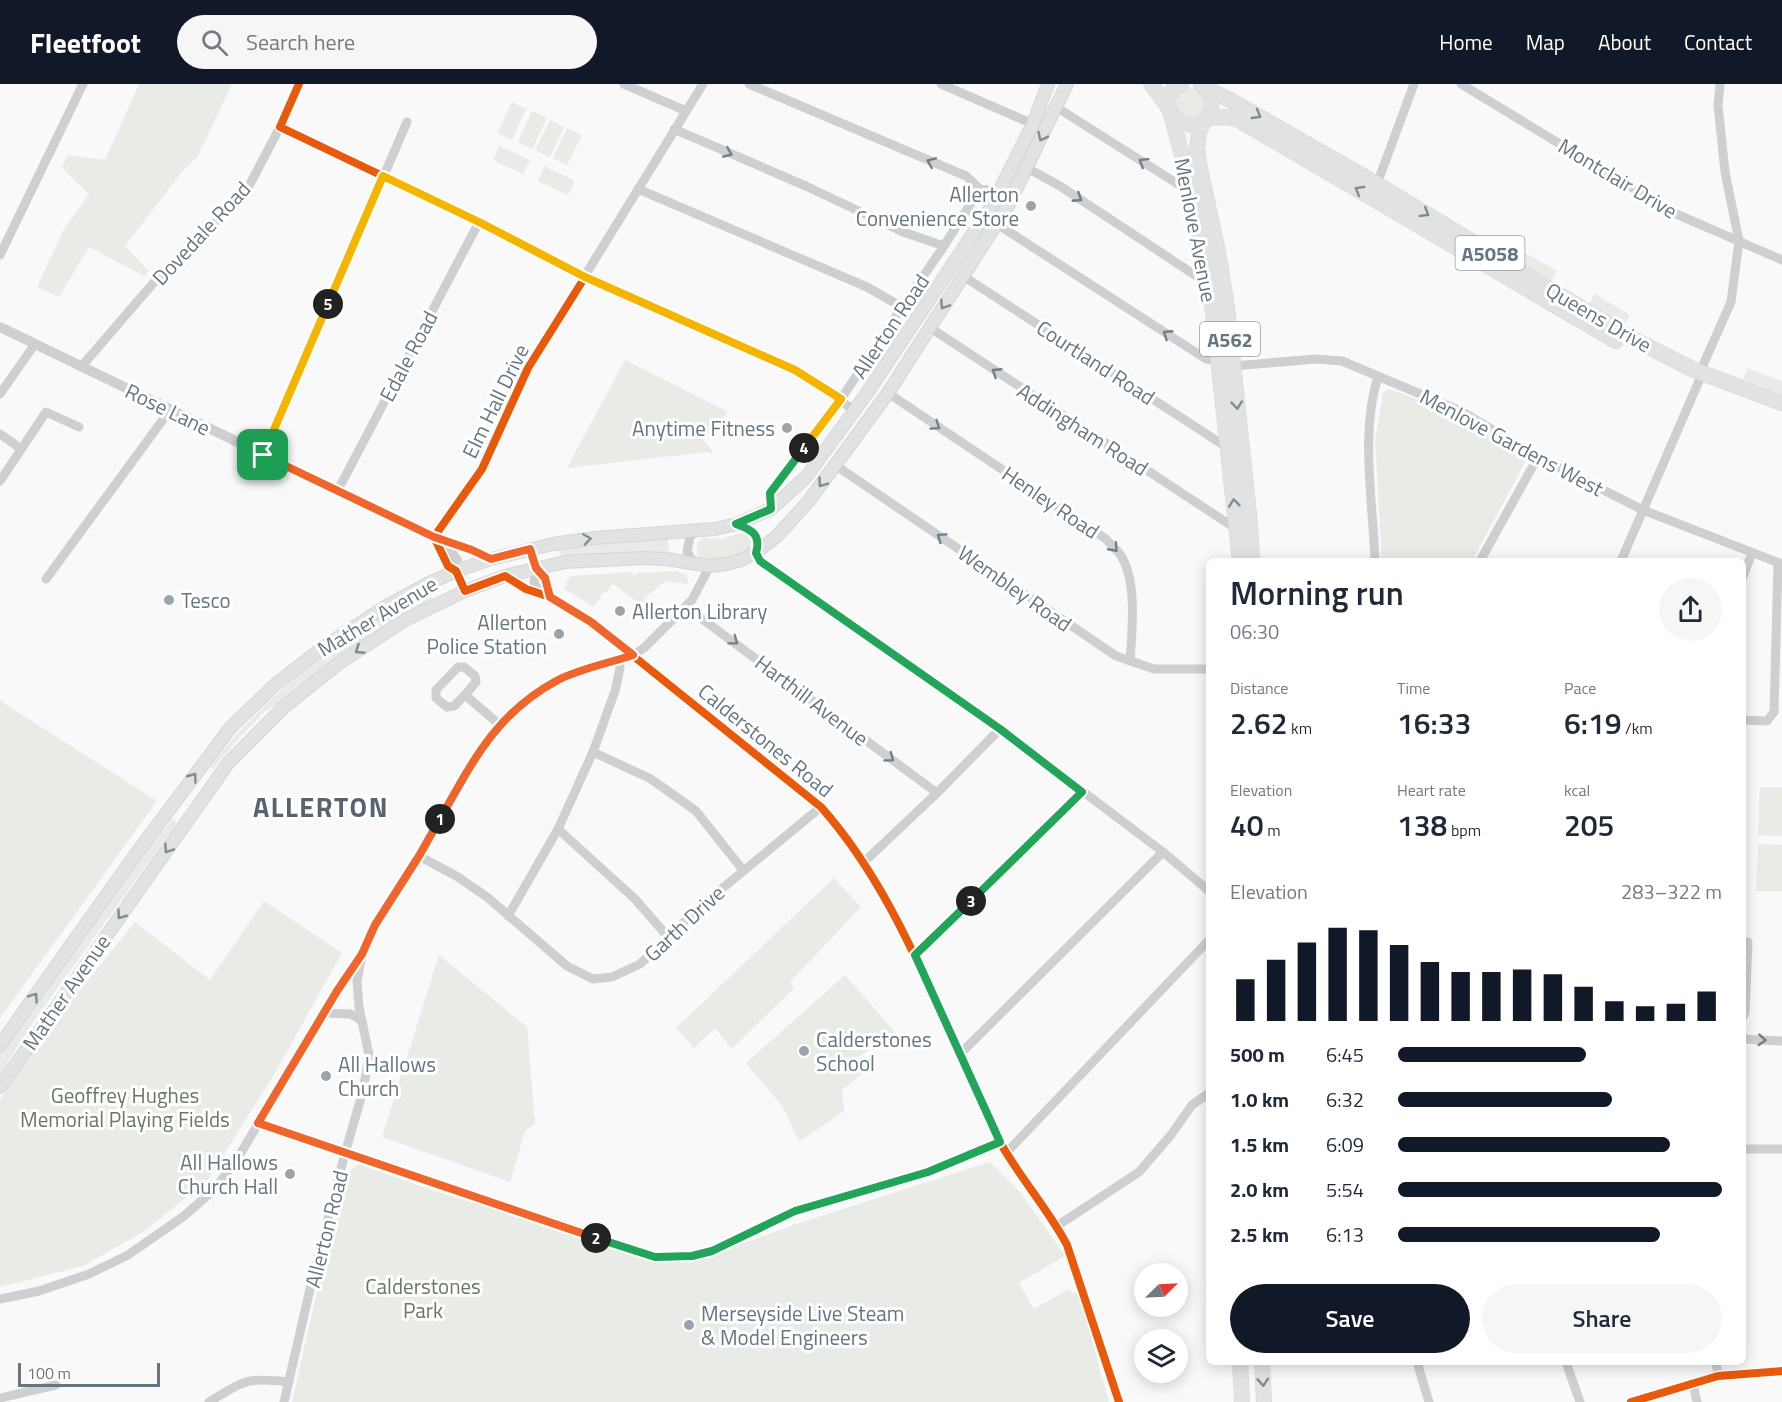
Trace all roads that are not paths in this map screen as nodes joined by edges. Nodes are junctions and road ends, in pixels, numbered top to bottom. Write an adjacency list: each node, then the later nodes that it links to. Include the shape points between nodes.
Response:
1 (83, 84): 36 (street)
2 (299, 84): 23 (street, Dovedale Road)
3 (624, 84): 18 (street)
4 (703, 84): 18 (street, Elm Hall Drive)
5 (749, 84): 30 (street, one-way to 5, via 966,176)
6 (941, 84): 22 (street)
7 (1048, 84): 17 (main road, Allerton Road)
8 (1055, 84): 17 (main road)
9 (1067, 84): 16 (main road, Allerton Road)
10 (1151, 84): 19 (highway, A562)
11 (1181, 84): 19 (highway, via 1170,95)
12 (1413, 84): 27 (street)
13 (1461, 84): 34 (street, Montclair Drive, via 1674,213)
14 (1720, 84): 34 (street, via 1718,105 1725,172)
15 (1202, 86): 20 (highway, A562, via 1209,93 1211,106); 27 (highway, Queens Drive / A5058, one-way to 27)
16 (1056, 107): 25 (main road, Allerton Road, one-way to 25); 31 (street, one-way to 16)
17 (1039, 109): 22 (main road, Allerton Road)
18 (686, 111): 24 (street, Elm Hall Drive)
19 (1170, 111): 20 (highway, Queens Drive, via 1186,125); 31 (highway, Menlove Avenue / A562)
20 (1205, 119): 45 (highway, Menlove Avenue / A562, via 1198,141 1199,164 1218,252); 48 (highway, Queens Drive / A5058, one-way to 20, via 1620,343 1237,119)
21 (407, 122): 26 (street)
22 (1033, 124): 29 (main road, Allerton Road)
23 (280, 127): 26 (street); 46 (street, Dovedale Road, via 249,186 156,280)
24 (674, 129): 28 (street, Elm Hall Drive); 35 (street, one-way to 35, via 903,232)
25 (1027, 168): 33 (main road, Allerton Road); 40 (street, one-way to 40)
26 (383, 176): 32 (street); 60 (street)
27 (1377, 184): 48 (highway, Queens Drive / A5058, one-way to 48)
28 (638, 189): 39 (street, Elm Hall Drive); 41 (street, via 867,287)
29 (1001, 189): 30 (street); 54 (main road, Allerton Road)
30 (981, 190): 35 (street, Allerton Road)
31 (1192, 194): 40 (highway, Menlove Avenue / A562)
32 (479, 222): 39 (street); 64 (street, Edale Road)
33 (997, 224): 38 (main road, Allerton Road); 45 (street, one-way to 33, via 1206,359)
34 (1739, 241): 37 (street, Montclair Drive); 48 (street, via 1731,302)
35 (944, 246): 41 (street, Allerton Road)
36 (0, 255)
37 (1782, 260)
38 (963, 276): 43 (main road, Allerton Road, one-way to 43); 59 (street, Courtland Road)
39 (585, 277): 51 (street, via 795,370); 70 (street, Elm Hall Drive, via 528,368 482,469)
40 (1210, 285): 45 (highway, Menlove Avenue / A562)
41 (902, 307): 51 (street, Allerton Road)
42 (0, 327): 44 (street, Rose Lane)
43 (929, 327): 49 (main road, Allerton Road); 69 (street, Addingham Road, one-way to 43)
44 (36, 344): 46 (street, Rose Lane); 50 (street)
45 (1226, 364): 47 (street, Menlove Gardens West, via 1342,361); 59 (highway, Menlove Avenue / A562); 76 (highway, Menlove Avenue / A562, one-way to 76)
46 (81, 367): 53 (street, Rose Lane)
47 (1378, 376): 61 (street, Menlove Gardens West, via 1463,412); 77 (street, via 1368,442)
48 (1699, 376): 52 (highway, Queens Drive / A5058); 55 (highway, Queens Drive / A5058); 66 (street)
49 (888, 393): 62 (main road, Allerton Road); 94 (street, Henley Road, one-way to 94, via 1106,539 1120,554 1128,574 1132,603)
50 (0, 394)
51 (841, 399): 54 (street); 65 (street, Allerton Road, via 770,493)
52 (1782, 404)
53 (170, 410): 60 (street, Rose Lane); 88 (street)
54 (854, 410): 65 (main road, Allerton Road, via 806,477)
55 (1782, 412)
56 (79, 427): 58 (street, via 46,412)
57 (0, 434): 58 (street)
58 (21, 448): 63 (street)
59 (1228, 448): 69 (highway, Menlove Avenue / A562, one-way to 59)
60 (263, 455): 64 (street, Rose Lane)
61 (1538, 457): 66 (street, Menlove Gardens West); 78 (street)
62 (835, 465): 71 (main road, Allerton Road, one-way to 71); 94 (street, Wembley Road, one-way to 62, via 1090,640)
63 (0, 481)
64 (338, 490): 70 (street, Rose Lane)
65 (771, 509): 67 (main road, Mather Avenue)
66 (1643, 510): 74 (street, Menlove Gardens West); 79 (street)
67 (736, 524): 68 (main road, Mather Avenue); 73 (street, via 755,535)
68 (696, 530): 72 (main road, Mather Avenue, one-way to 68, via 595,538); 82 (street, via 687,551)
69 (1238, 530): 75 (highway, Menlove Avenue / A562)
70 (434, 537): 80 (street, Rose Lane); 86 (street, via 448,566)
71 (776, 537): 73 (main road, Mather Avenue)
72 (530, 549): 80 (main road, Mather Avenue); 84 (street)
73 (756, 553): 83 (main road, Mather Avenue, via 741,561); 99 (street, via 760,561)
74 (1752, 553): 81 (street, Menlove Gardens West); 85 (street)
75 (1240, 558)
76 (1252, 558)
77 (1375, 558)
78 (1482, 558)
79 (1622, 558)
80 (491, 559): 86 (main road, Mather Avenue)
81 (1780, 563): 97 (street, via 1774,712 1767,721)
82 (694, 564): 83 (main road, Mather Avenue); 84 (main road, Mather Avenue, via 642,558 565,562)
83 (710, 566): 91 (street, Allerton Road)
84 (536, 568): 87 (main road, Mather Avenue); 90 (street, via 545,578)
85 (1746, 569)
86 (456, 571): 89 (street); 103 (main road, Mather Avenue, one-way to 86, via 231,727 276,684 385,607)
87 (505, 576): 89 (main road, Mather Avenue); 90 (street)
88 (46, 579)
89 (465, 591): 105 (main road, Mather Avenue, one-way to 105, via 405,620 338,664 284,707 240,749)
90 (550, 597): 92 (street)
91 (687, 607): 92 (street, Allerton Road); 102 (street, Harthill Avenue, one-way to 102)
92 (633, 655): 93 (street, Allerton Road); 104 (street, Calderstones Road)
93 (619, 659): 98 (street, Allerton Road, via 560,679 523,701); 100 (street, via 615,691)
94 (1130, 662): 95 (street, Wembley Road, via 1154,669)
95 (1206, 669)
96 (465, 694): 96 (street, via 454,706 447,707 436,698 436,690 458,667 475,676 476,682); 98 (street)
97 (1746, 720)
98 (500, 725): 108 (street, Allerton Road, via 468,768)
99 (1000, 729): 101 (street); 102 (street)
100 (592, 752): 106 (street); 110 (street, via 651,779 696,811)
101 (1082, 792): 107 (street); 119 (street)
102 (938, 793): 109 (street)
103 (179, 795): 105 (main road); 125 (main road, Mather Avenue, one-way to 103)
104 (821, 807): 109 (street, Calderstones Road); 110 (street, Garth Drive)
105 (196, 808): 127 (main road, Mather Avenue, one-way to 127)
106 (558, 829): 114 (street); 115 (street, via 635,899)
107 (1163, 852): 111 (street); 126 (street)
108 (419, 856): 114 (street, Garth Drive, via 458,877); 118 (street, Allerton Road, via 375,925)
109 (863, 863): 119 (street, Calderstones Road)
110 (743, 870): 115 (street, Garth Drive)
111 (1194, 878): 112 (street); 113 (street)
112 (1206, 888)
113 (1206, 896)
114 (508, 916): 115 (street, Garth Drive, via 567,966 593,979 612,977 640,964)
115 (669, 938)
116 (1748, 942): 120 (street)
117 (1206, 943): 133 (street)
118 (362, 954): 121 (street); 122 (street, Allerton Road, via 357,981)
119 (915, 955): 126 (street, Calderstones Road)
120 (1746, 989)
121 (324, 1013): 122 (street, via 351,1014); 129 (street)
122 (362, 1021): 134 (street, Allerton Road, via 369,1055)
123 (1746, 1039): 124 (street, one-way to 124)
124 (1782, 1041)
125 (0, 1045)
126 (959, 1054): 130 (street, Calderstones Road)
127 (0, 1087)
128 (1206, 1095): 135 (street, via 1192,1105 1138,1172)
129 (258, 1123): 134 (street); 136 (street, via 215,1189 128,1255 39,1291)
130 (1000, 1142): 133 (street, Calderstones Road); 134 (street, via 928,1172 795,1211 712,1251 655,1257)
131 (1746, 1149): 132 (street)
132 (1782, 1149)
133 (1007, 1152): 135 (street, Calderstones Road)
134 (345, 1153): 144 (street, Allerton Road)
135 (1057, 1226): 150 (street, Calderstones Road, via 1067,1245)
136 (0, 1299)
137 (1240, 1365): 151 (highway)
138 (1262, 1365): 152 (highway, one-way to 152)
139 (1418, 1365): 153 (street)
140 (1567, 1365): 154 (street)
141 (1716, 1365): 143 (street)
142 (1782, 1371): 143 (street)
143 (1718, 1376): 145 (street)
144 (289, 1382): 148 (street, via 259,1378 241,1382); 149 (street, Allerton Road)
145 (1693, 1384): 155 (street); 156 (street)
146 (56, 1385): 147 (street)
147 (0, 1398)
148 (209, 1402)
149 (284, 1402)
150 (1119, 1402)
151 (1242, 1402)
152 (1264, 1402)
153 (1429, 1402)
154 (1580, 1402)
155 (1631, 1402)
156 (1697, 1402)

